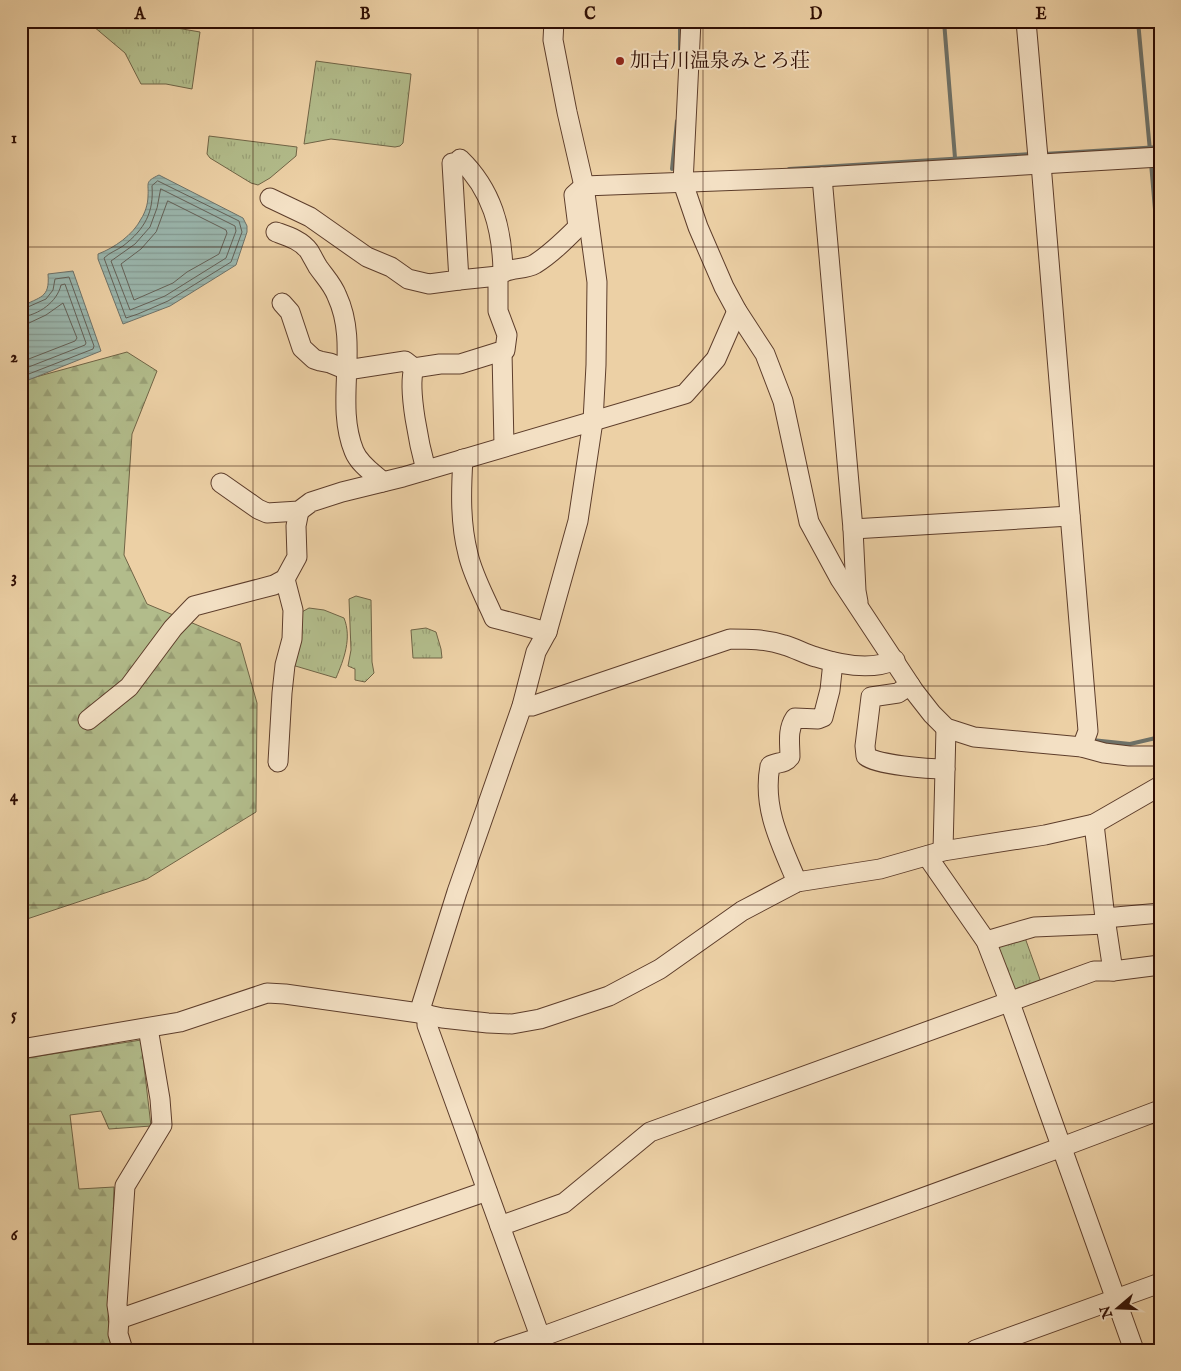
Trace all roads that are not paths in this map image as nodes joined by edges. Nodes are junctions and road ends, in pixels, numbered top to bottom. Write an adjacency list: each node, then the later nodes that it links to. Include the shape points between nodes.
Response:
1 (554, 21): 8 (street, via 556,58)
2 (691, 21): 7 (street)
3 (1026, 21): 5 (street)
4 (1160, 157): 5 (street)
5 (1041, 164): 6 (street); 25 (street)
6 (822, 177): 7 (street); 26 (street)
7 (683, 183): 8 (street); 14 (street, via 698,227)
8 (584, 186): 11 (street, via 574,195 578,227 536,264); 18 (street, via 597,282)
9 (270, 198): 12 (street, via 310,217 367,257 391,267 408,279 429,284)
10 (276, 232): 17 (street, via 306,248 338,298 345,326)
11 (501, 274): 12 (street); 12 (street, via 502,244 495,214 480,182 456,161); 15 (street, via 498,311 507,335)
12 (459, 280)
13 (282, 303): 17 (street, via 290,312 302,348 314,359)
14 (737, 310): 18 (street, via 716,359 685,394); 28 (street, via 765,354 783,401 809,522 840,579)
15 (502, 352): 16 (street, via 460,364); 19 (street)
16 (414, 368): 17 (street, via 405,361); 21 (street, via 412,379 418,441)
17 (347, 370): 22 (street, via 345,407 354,452)
18 (593, 421): 19 (street); 29 (street, via 578,521)
19 (504, 446): 20 (street)
20 (463, 458): 21 (street); 29 (street, via 460,495 467,553 494,618)
21 (426, 470): 22 (street)
22 (383, 482): 24 (street, via 311,502)
23 (221, 483): 24 (street, via 267,513)
24 (299, 511): 27 (street, via 297,557)
25 (1070, 516): 26 (street); 36 (street, via 1088,731)
26 (853, 529): 28 (street)
27 (285, 579): 34 (street, via 274,585 194,606 173,628 129,687); 38 (street, via 293,610 292,639 285,665)
28 (859, 605): 30 (street)
29 (547, 632): 33 (street, via 536,652)
30 (895, 660): 31 (street, via 885,665 868,666); 32 (street)
31 (834, 662): 33 (street, via 783,644 730,639 532,706); 43 (street, via 823,717 795,718 791,724 790,758 770,766 768,776 771,819)
32 (910, 685): 35 (street); 39 (street, via 898,693 871,697 866,756 911,767)
33 (522, 706): 50 (street, via 457,892)
34 (88, 720)
35 (946, 728): 36 (street, via 974,737); 39 (street)
36 (1082, 747): 37 (street, via 1129,756)
37 (1160, 756)
38 (278, 762)
39 (945, 769): 42 (street)
40 (1160, 786): 41 (street)
41 (1094, 824): 42 (street); 45 (street)
42 (935, 853): 43 (street, via 880,869); 46 (street)
43 (797, 882): 50 (street, via 742,911 660,969 609,996 540,1019 512,1024)
44 (1160, 912): 45 (street)
45 (1105, 921): 46 (street, via 1034,927); 48 (street)
46 (986, 941): 49 (street)
47 (1160, 965): 48 (street)
48 (1113, 970): 49 (street, via 1094,971)
49 (1010, 1003): 54 (street); 56 (street, via 650,1132 564,1203)
50 (423, 1013): 51 (street, via 267,993 180,1022); 55 (street)
51 (148, 1028): 52 (street); 59 (street, via 162,1125 124,1186 117,1305)
52 (21, 1049)
53 (1160, 1110): 54 (street)
54 (1062, 1147): 58 (street); 60 (street)
55 (487, 1191): 56 (street); 59 (street)
56 (500, 1226): 60 (street)
57 (1160, 1283): 58 (street)
58 (1116, 1299): 63 (street); 64 (street)
59 (119, 1319): 61 (street, via 118,1334)
60 (543, 1343): 62 (street)
61 (123, 1350)
62 (501, 1350)
63 (975, 1350)
64 (1134, 1350)

